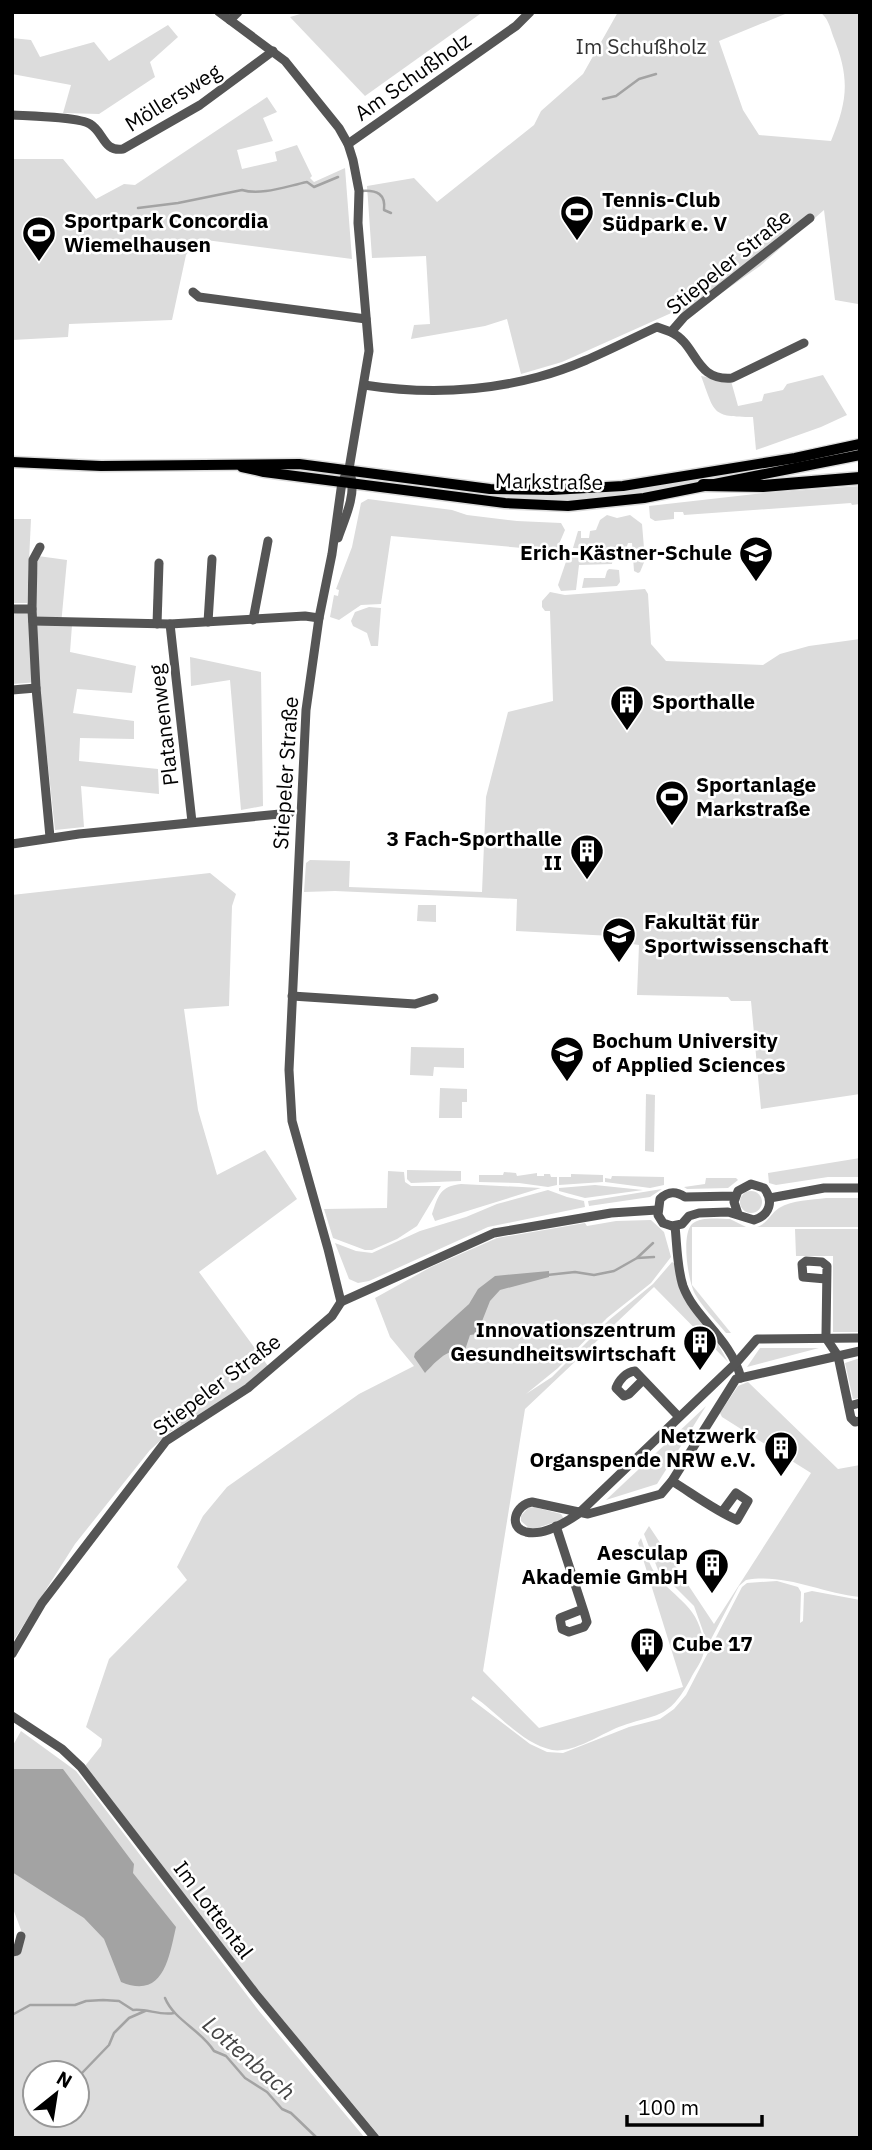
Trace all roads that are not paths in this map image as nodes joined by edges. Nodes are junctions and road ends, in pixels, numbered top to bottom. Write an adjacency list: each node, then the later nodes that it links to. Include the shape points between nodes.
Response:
1 (219, 12): 4 (street, Stiepeler Straße)
2 (238, 12): 4 (street)
3 (528, 13): 7 (street, Am Schußholz)
4 (230, 20): 5 (street, Stiepeler Straße)
5 (273, 51): 6 (street, Möllersweg, via 200,105 123,149 108,147 90,123); 7 (street, Stiepeler Straße, via 310,90)
6 (12, 115)
7 (348, 144): 10 (street, Stiepeler Straße, via 359,191)
8 (810, 218): 11 (street, Stiepeler Straße)
9 (193, 292): 10 (street, via 199,297)
10 (366, 319): 13 (street, Stiepeler Straße, via 369,351)
11 (671, 332): 12 (street, Stiepeler Straße, via 681,337 706,372 722,379); 13 (street, Stiepeler Straße, via 656,327 590,359 503,385 432,391)
12 (804, 343)
13 (363, 386): 18 (street, Stiepeler Straße)
14 (860, 444): 18 (main road, Markstraße, via 587,489 490,489)
15 (860, 455): 21 (main road, Markstraße)
16 (12, 462): 17 (main road, Markstraße)
17 (236, 466): 18 (main road, Markstraße, via 288,463); 20 (main road, Markstraße)
18 (349, 469): 20 (street, Stiepeler Straße)
19 (860, 478): 21 (highway, via 763,486)
20 (347, 483): 21 (main road, Markstraße, via 505,503 568,506 644,498); 28 (street, Stiepeler Straße)
21 (703, 485)
22 (268, 541): 29 (street)
23 (40, 547): 27 (street, via 33,560)
24 (212, 559): 31 (street)
25 (159, 563): 32 (street)
26 (12, 608): 27 (street)
27 (32, 609): 30 (street)
28 (319, 618): 29 (street); 40 (street, Stiepeler Straße, via 306,709)
29 (253, 620): 31 (street)
30 (33, 621): 32 (street); 34 (street)
31 (208, 622): 33 (street)
32 (157, 624): 33 (street)
33 (170, 624): 37 (street, Platanenweg)
34 (36, 688): 35 (street); 38 (street)
35 (12, 690)
36 (290, 813): 37 (street)
37 (192, 822): 38 (street)
38 (50, 837): 39 (street)
39 (12, 844)
40 (292, 996): 41 (street, via 415,1004); 51 (street, Stiepeler Straße, via 292,1121)
41 (434, 999)
42 (860, 1188): 45 (street, via 824,1188)
43 (735, 1196): 44 (street); 45 (street, via 742,1187 753,1184 764,1188); 47 (street)
44 (685, 1197): 46 (street, via 669,1193 660,1199); 48 (street)
45 (769, 1198): 47 (street, via 768,1210 760,1218 748,1220)
46 (657, 1210): 49 (street, via 663,1223); 51 (street, via 494,1233)
47 (738, 1214): 48 (street)
48 (689, 1216): 49 (street)
49 (676, 1226): 56 (street, via 683,1285)
50 (827, 1279): 52 (street)
51 (341, 1302): 68 (street, Stiepeler Straße, via 332,1316 248,1388 166,1441 42,1603)
52 (826, 1338): 53 (street); 55 (street); 56 (street, via 757,1339)
53 (860, 1338)
54 (860, 1351): 55 (street)
55 (838, 1356): 57 (street); 60 (street)
56 (737, 1362): 57 (street); 61 (street)
57 (741, 1378): 63 (street, via 733,1383)
58 (643, 1380): 61 (street)
59 (860, 1404): 60 (street)
60 (849, 1406): 62 (street, via 851,1419)
61 (679, 1417): 65 (street)
62 (860, 1421)
63 (672, 1481): 64 (street); 65 (street, via 661,1494)
64 (722, 1512)
65 (578, 1514): 66 (street); 66 (street, via 532,1502 522,1505 515,1515 517,1525 528,1532)
66 (556, 1526): 67 (street)
67 (583, 1609)
68 (12, 1654)
69 (12, 1716): 72 (street, Im Lottental, via 82,1767 255,1993)
70 (22, 1936): 71 (street, via 17,1951)
71 (12, 1951)
72 (375, 2138)

